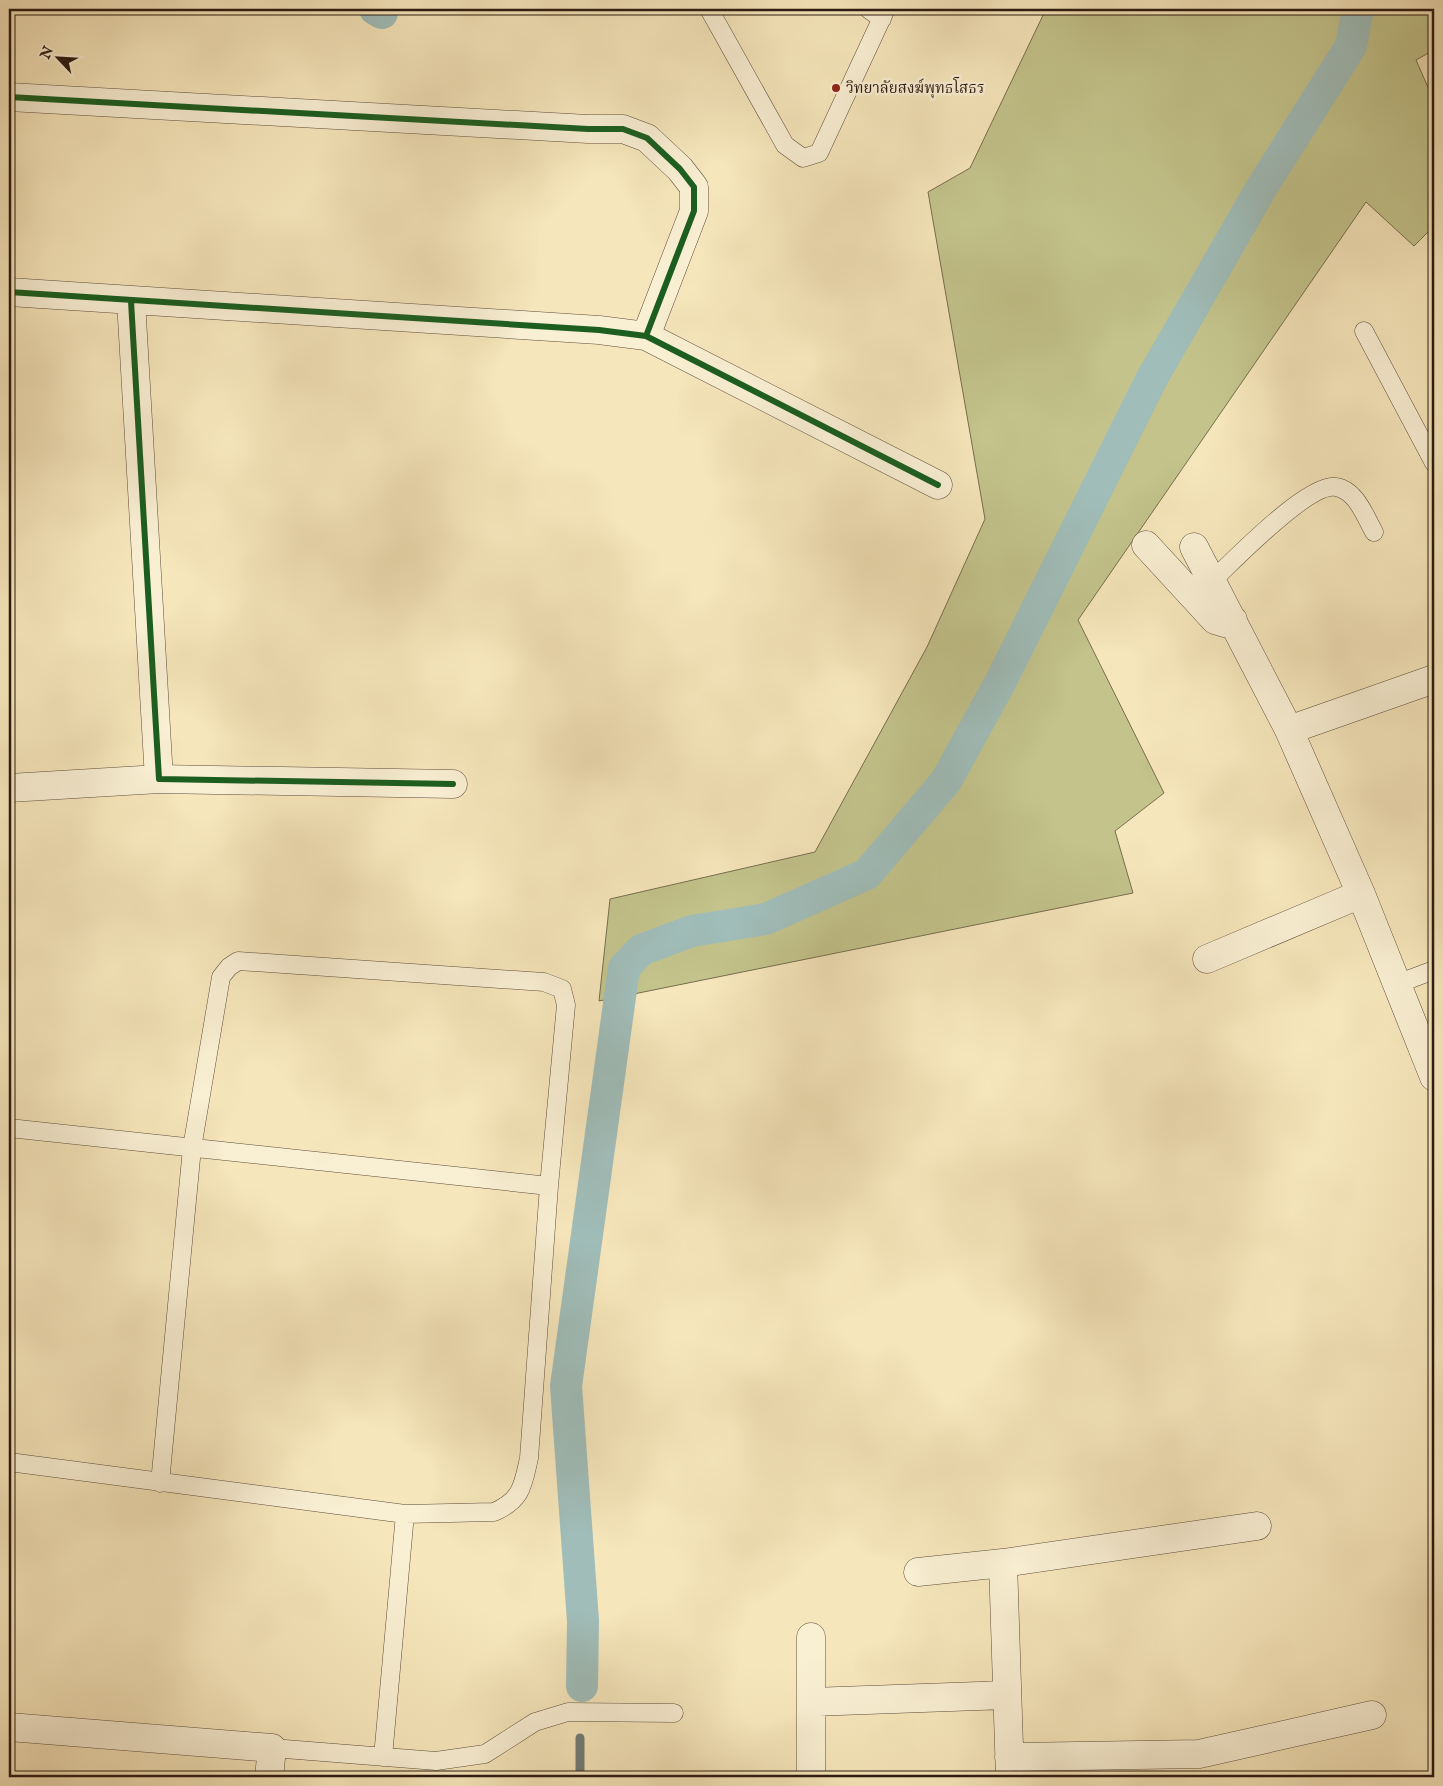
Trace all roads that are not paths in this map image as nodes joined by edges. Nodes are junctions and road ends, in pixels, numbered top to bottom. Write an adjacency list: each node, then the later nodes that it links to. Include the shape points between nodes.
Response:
1 (708, 9): 2 (lane, via 785,145 803,158 819,153)
2 (879, 12)
3 (9, 98): 7 (street, via 623,129 647,138 694,187 694,211)
4 (9, 292): 5 (street)
5 (131, 301): 7 (street, via 599,330); 17 (street)
6 (1364, 330): 8 (lane)
7 (646, 336): 9 (street)
8 (1434, 463)
9 (938, 486)
10 (1374, 532): 13 (lane, via 1350,493 1335,487 1323,488 1280,517)
11 (1146, 545): 14 (street, via 1215,620 1225,623)
12 (1194, 547): 13 (street)
13 (1212, 581): 14 (street)
14 (1233, 620): 16 (street)
15 (1434, 679): 16 (street)
16 (1289, 730): 20 (street)
17 (159, 779): 18 (street); 19 (street)
18 (453, 784)
19 (9, 788)
20 (1361, 894): 21 (street); 23 (street)
21 (1207, 959)
22 (1434, 970): 23 (lane)
23 (1397, 984): 24 (street)
24 (1434, 1077)
25 (9, 1128): 26 (lane)
26 (192, 1148): 27 (lane); 27 (lane, via 221,977 238,961 544,982 562,989 566,1006); 29 (lane)
27 (550, 1186): 30 (lane, via 529,1458 522,1490 507,1506 494,1512)
28 (9, 1462): 29 (lane)
29 (160, 1483): 30 (lane)
30 (405, 1514): 41 (lane)
31 (1257, 1526): 32 (street)
32 (1003, 1563): 33 (street); 35 (street)
33 (918, 1572)
34 (811, 1637): 36 (street)
35 (1007, 1695): 36 (street); 42 (street)
36 (811, 1702): 44 (street)
37 (674, 1713): 41 (lane, via 568,1712 534,1722 485,1754 436,1761)
38 (1372, 1715): 42 (street, via 1200,1754)
39 (9, 1727): 40 (street)
40 (272, 1748): 41 (lane); 43 (street)
41 (383, 1757)
42 (1010, 1767)
43 (269, 1777)
44 (811, 1777)

